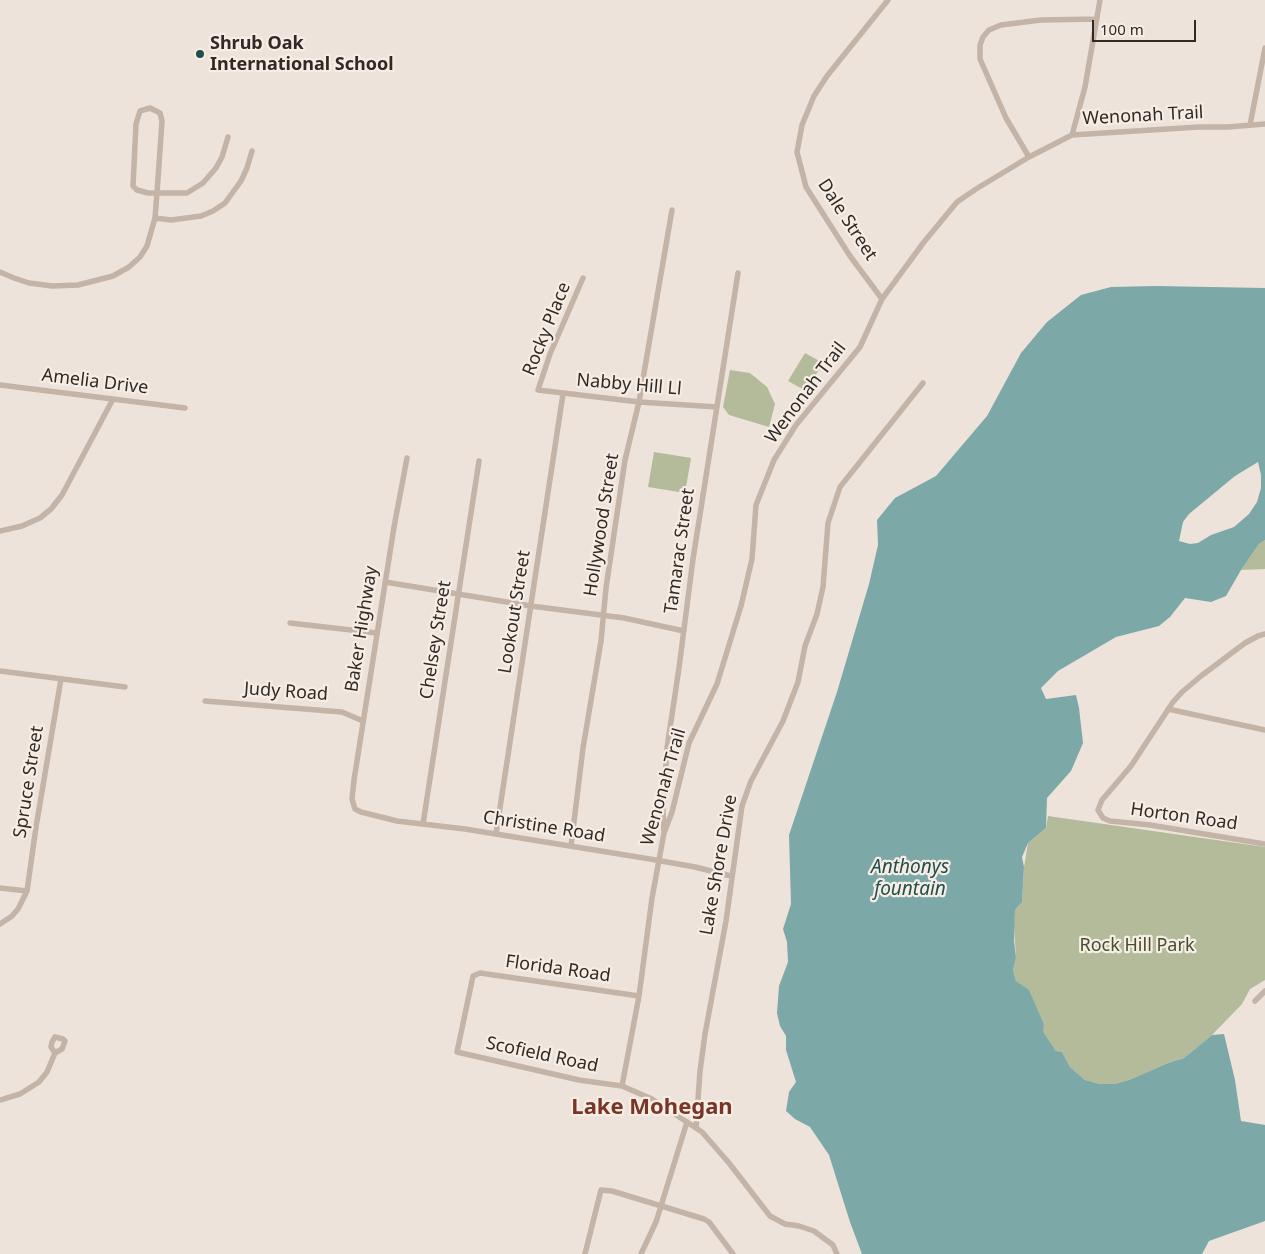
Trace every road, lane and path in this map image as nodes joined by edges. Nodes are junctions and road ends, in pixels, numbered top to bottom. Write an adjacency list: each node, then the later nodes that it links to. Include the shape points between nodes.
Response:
1 (888, 0): 17 (street, Dale Street, via 814,96 802,126 797,152 806,187)
2 (1100, 0): 3 (street)
3 (1096, 19): 7 (street); 10 (street, via 1001,25 983,37 980,59 1006,118)
4 (1265, 48): 6 (street)
5 (1265, 124): 6 (street, Wenonah Trail)
6 (1250, 125): 7 (street, Wenonah Trail)
7 (1072, 135): 10 (street, Wenonah Trail)
8 (228, 137): 11 (street, via 222,157 203,183 187,193)
9 (252, 151): 13 (street, via 241,182 213,211 171,220)
10 (1029, 158): 17 (street, Wenonah Trail, via 957,202)
11 (157, 193): 11 (street, via 137,190 133,186 136,124 140,111 150,108 160,113 162,121); 13 (street)
12 (672, 210): 23 (street, Hollywood Street)
13 (155, 218): 14 (street, via 147,246 140,257 113,276 78,285 52,286 29,283)
14 (0, 272)
15 (738, 273): 24 (street, Tamarac Street)
16 (583, 278): 20 (street, Rocky Place)
17 (882, 299): 46 (street, Wenonah Trail, via 860,347 796,425 774,460 756,505 752,560 741,606 716,684 689,743)
18 (923, 382): 51 (street, Lake Shore Drive, via 840,488 828,523 823,587 798,682 783,721 745,796)
19 (0, 385): 22 (street, Amelia Drive)
20 (538, 390): 21 (street, Nabby Hill Ll)
21 (563, 394): 23 (street, Nabby Hill Ll); 31 (street, Lookout Street)
22 (113, 399): 25 (street, Amelia Drive); 28 (street, via 62,495 51,509 22,526)
23 (639, 402): 24 (street, Nabby Hill Ll); 32 (street, Hollywood Street, via 625,460)
24 (717, 407): 34 (street, Tamarac Street)
25 (186, 408)
26 (407, 458): 29 (street, Baker Highway)
27 (479, 461): 30 (street, Chelsey Street)
28 (0, 531)
29 (385, 582): 30 (street); 35 (street, Baker Highway)
30 (459, 594): 31 (street); 45 (street, Chelsey Street)
31 (531, 606): 32 (street); 47 (street, Lookout Street)
32 (604, 616): 34 (street); 49 (street, Hollywood Street)
33 (290, 623): 35 (street)
34 (684, 631): 46 (street, Tamarac Street, via 667,748 662,811)
35 (377, 633): 42 (street, Baker Highway)
36 (1265, 634): 41 (street, via 1244,643 1201,676)
37 (0, 671): 38 (street)
38 (61, 680): 39 (street); 53 (street, Spruce Street)
39 (125, 687)
40 (205, 701): 42 (street, Judy Road, via 342,712)
41 (1168, 709): 43 (street); 48 (street, Horton Road, via 1131,766 1102,800 1098,810 1100,815 1110,821)
42 (363, 721): 44 (street, Baker Highway, via 354,780)
43 (1265, 730)
44 (354, 806): 45 (street, Christine Road, via 361,812)
45 (423, 824): 47 (street, Christine Road)
46 (664, 833): 50 (street, Wenonah Trail)
47 (496, 834): 49 (street, Christine Road)
48 (1265, 844)
49 (571, 846): 50 (street, Christine Road)
50 (659, 861): 51 (street, Christine Road); 56 (street, Wenonah Trail)
51 (731, 876): 63 (street, Lake Shore Drive, via 705,1034)
52 (0, 888): 53 (street)
53 (27, 890): 54 (street, Spruce Street, via 18,909)
54 (0, 924)
55 (1265, 991): 57 (street)
56 (638, 996): 59 (street, Florida Road, via 480,974 473,976); 60 (street, Wenonah Trail)
57 (1256, 1001)
58 (55, 1052): 61 (street, via 39,1082 20,1094)
59 (457, 1052): 60 (street, Scofield Road, via 579,1080)
60 (622, 1086): 62 (street, Scofield Road, via 652,1099)
61 (0, 1100)
62 (687, 1122): 63 (street, Scofield Road); 64 (street)
63 (696, 1128): 68 (street, Scofield Road, via 729,1163 770,1216 785,1224 814,1231)
64 (660, 1206): 65 (street, via 601,1190); 66 (street); 67 (street, via 709,1222)
65 (585, 1254)
66 (641, 1254)
67 (733, 1254)
68 (837, 1254)

